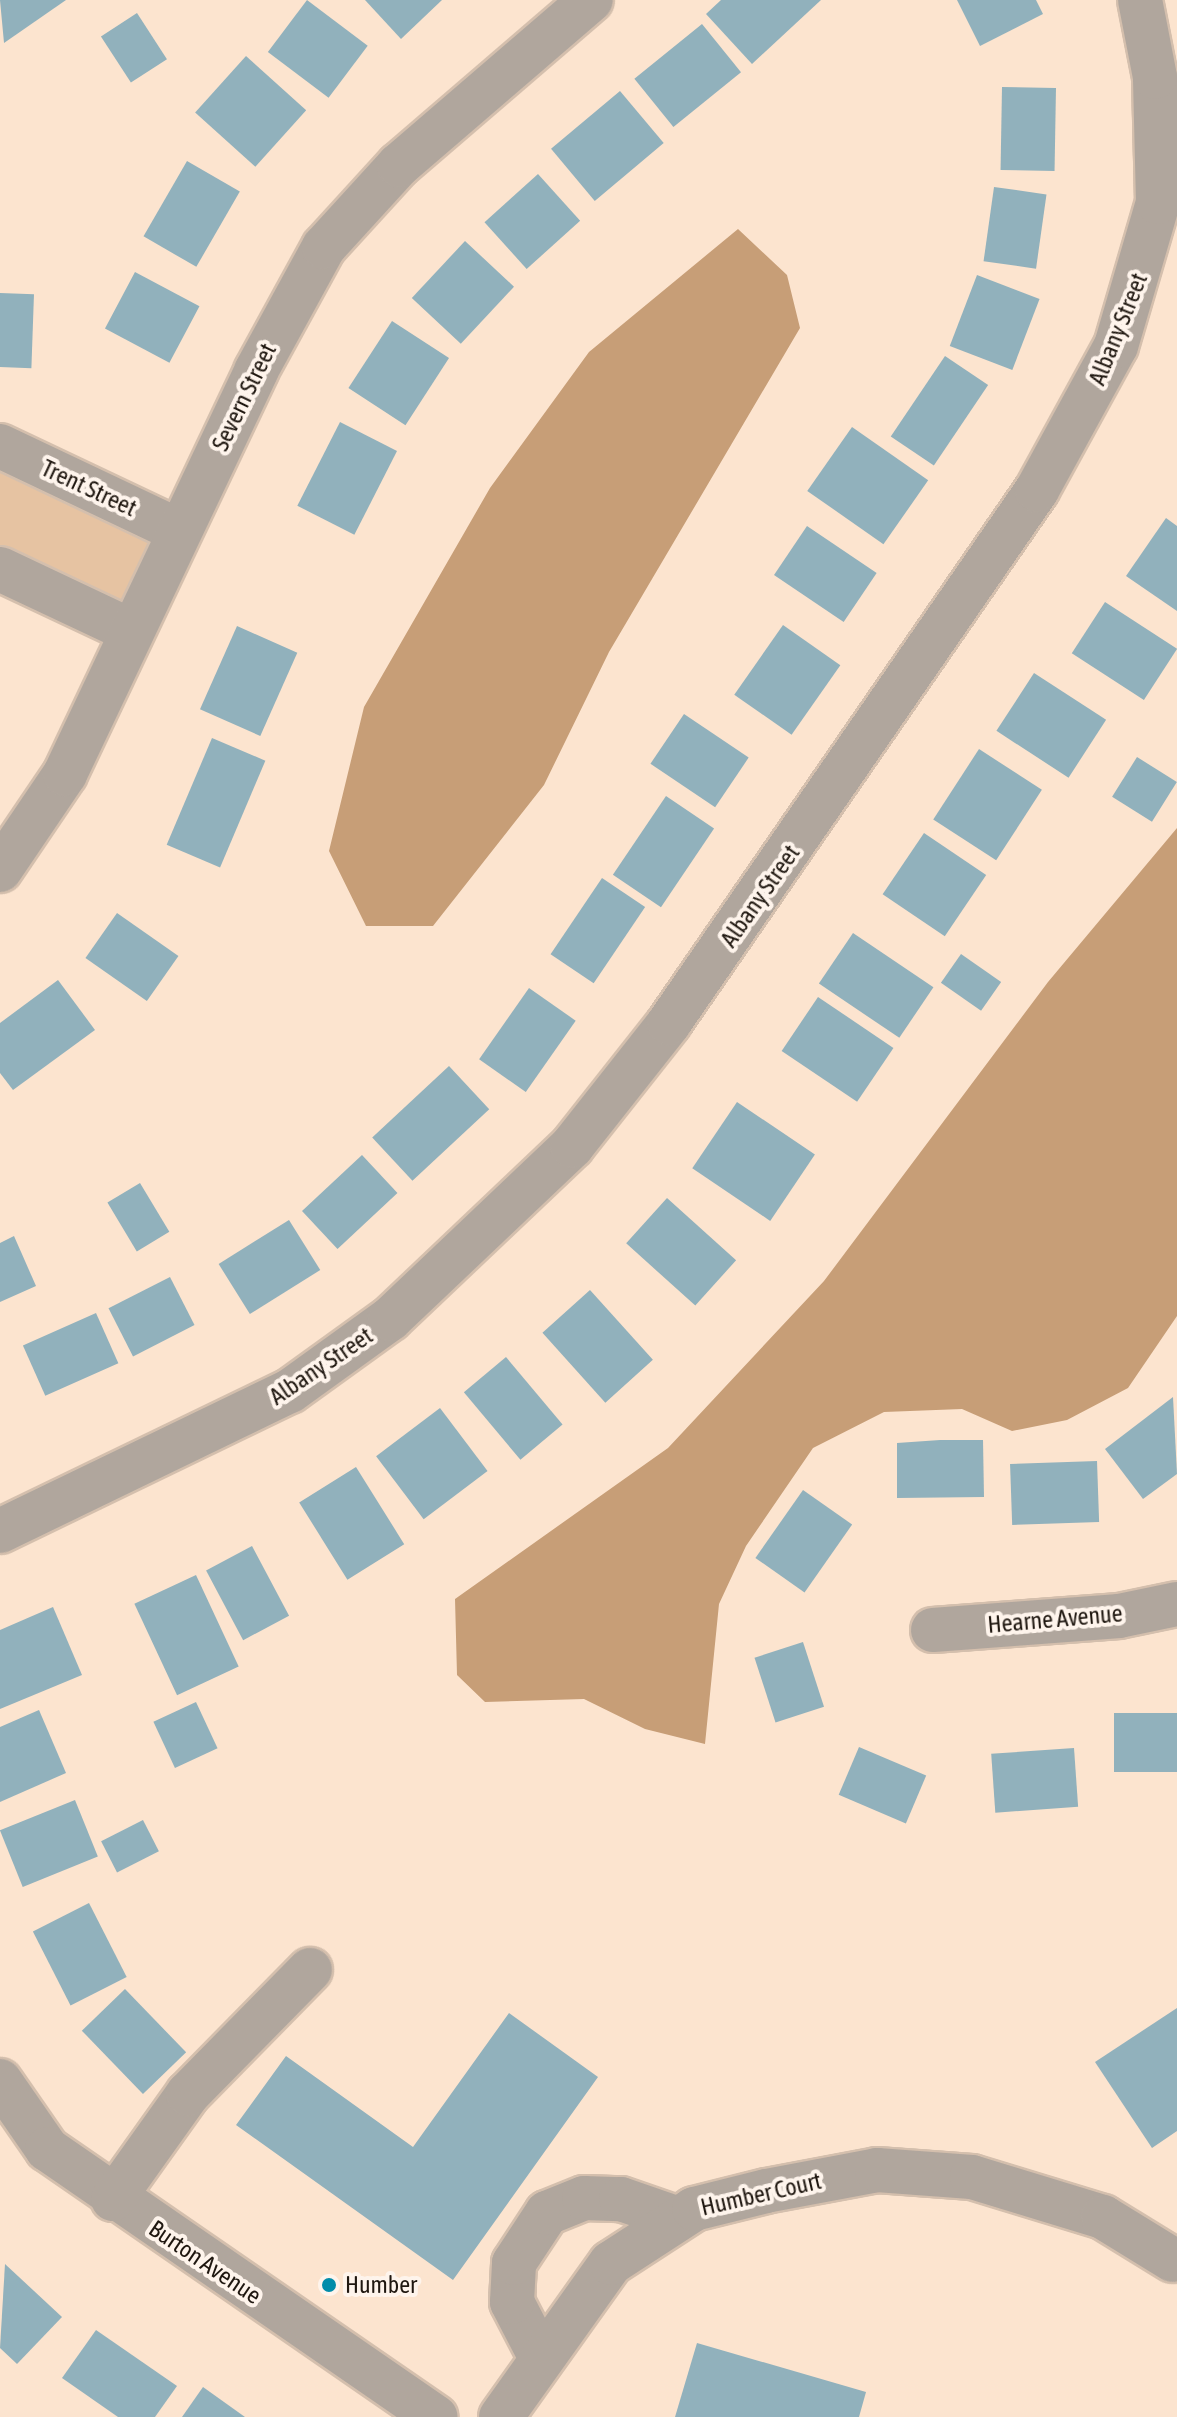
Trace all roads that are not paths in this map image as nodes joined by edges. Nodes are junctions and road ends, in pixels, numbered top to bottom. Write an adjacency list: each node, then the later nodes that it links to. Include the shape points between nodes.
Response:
1 (591, 0): 4 (street, Severn Street, via 342,221 296,294)
2 (1140, 0): 8 (street, Albany Street, via 1155,77 1158,202 1116,346 1037,490 669,1023 572,1146 390,1319 290,1391)
3 (0, 446): 4 (street, Trent Street)
4 (179, 531): 6 (street, Severn Street)
5 (0, 569): 6 (street)
6 (131, 631): 7 (street, Severn Street, via 65,774)
7 (0, 870)
8 (0, 1531)
9 (1177, 1604): 10 (street, Hearne Avenue, via 1119,1616)
10 (933, 1630)
11 (310, 1970): 13 (street, via 188,2094)
12 (0, 2081): 13 (street, Burton Avenue, via 47,2149)
13 (113, 2199): 17 (street, Burton Avenue)
14 (676, 2218): 15 (street, Humber Court, via 877,2170 972,2177 1103,2217); 16 (street, Humber Court, via 611,2263); 16 (street, via 621,2199 584,2198 547,2213 514,2263 512,2302)
15 (1173, 2260)
16 (541, 2358): 18 (street, Humber Court)
17 (435, 2417)
18 (501, 2417)

